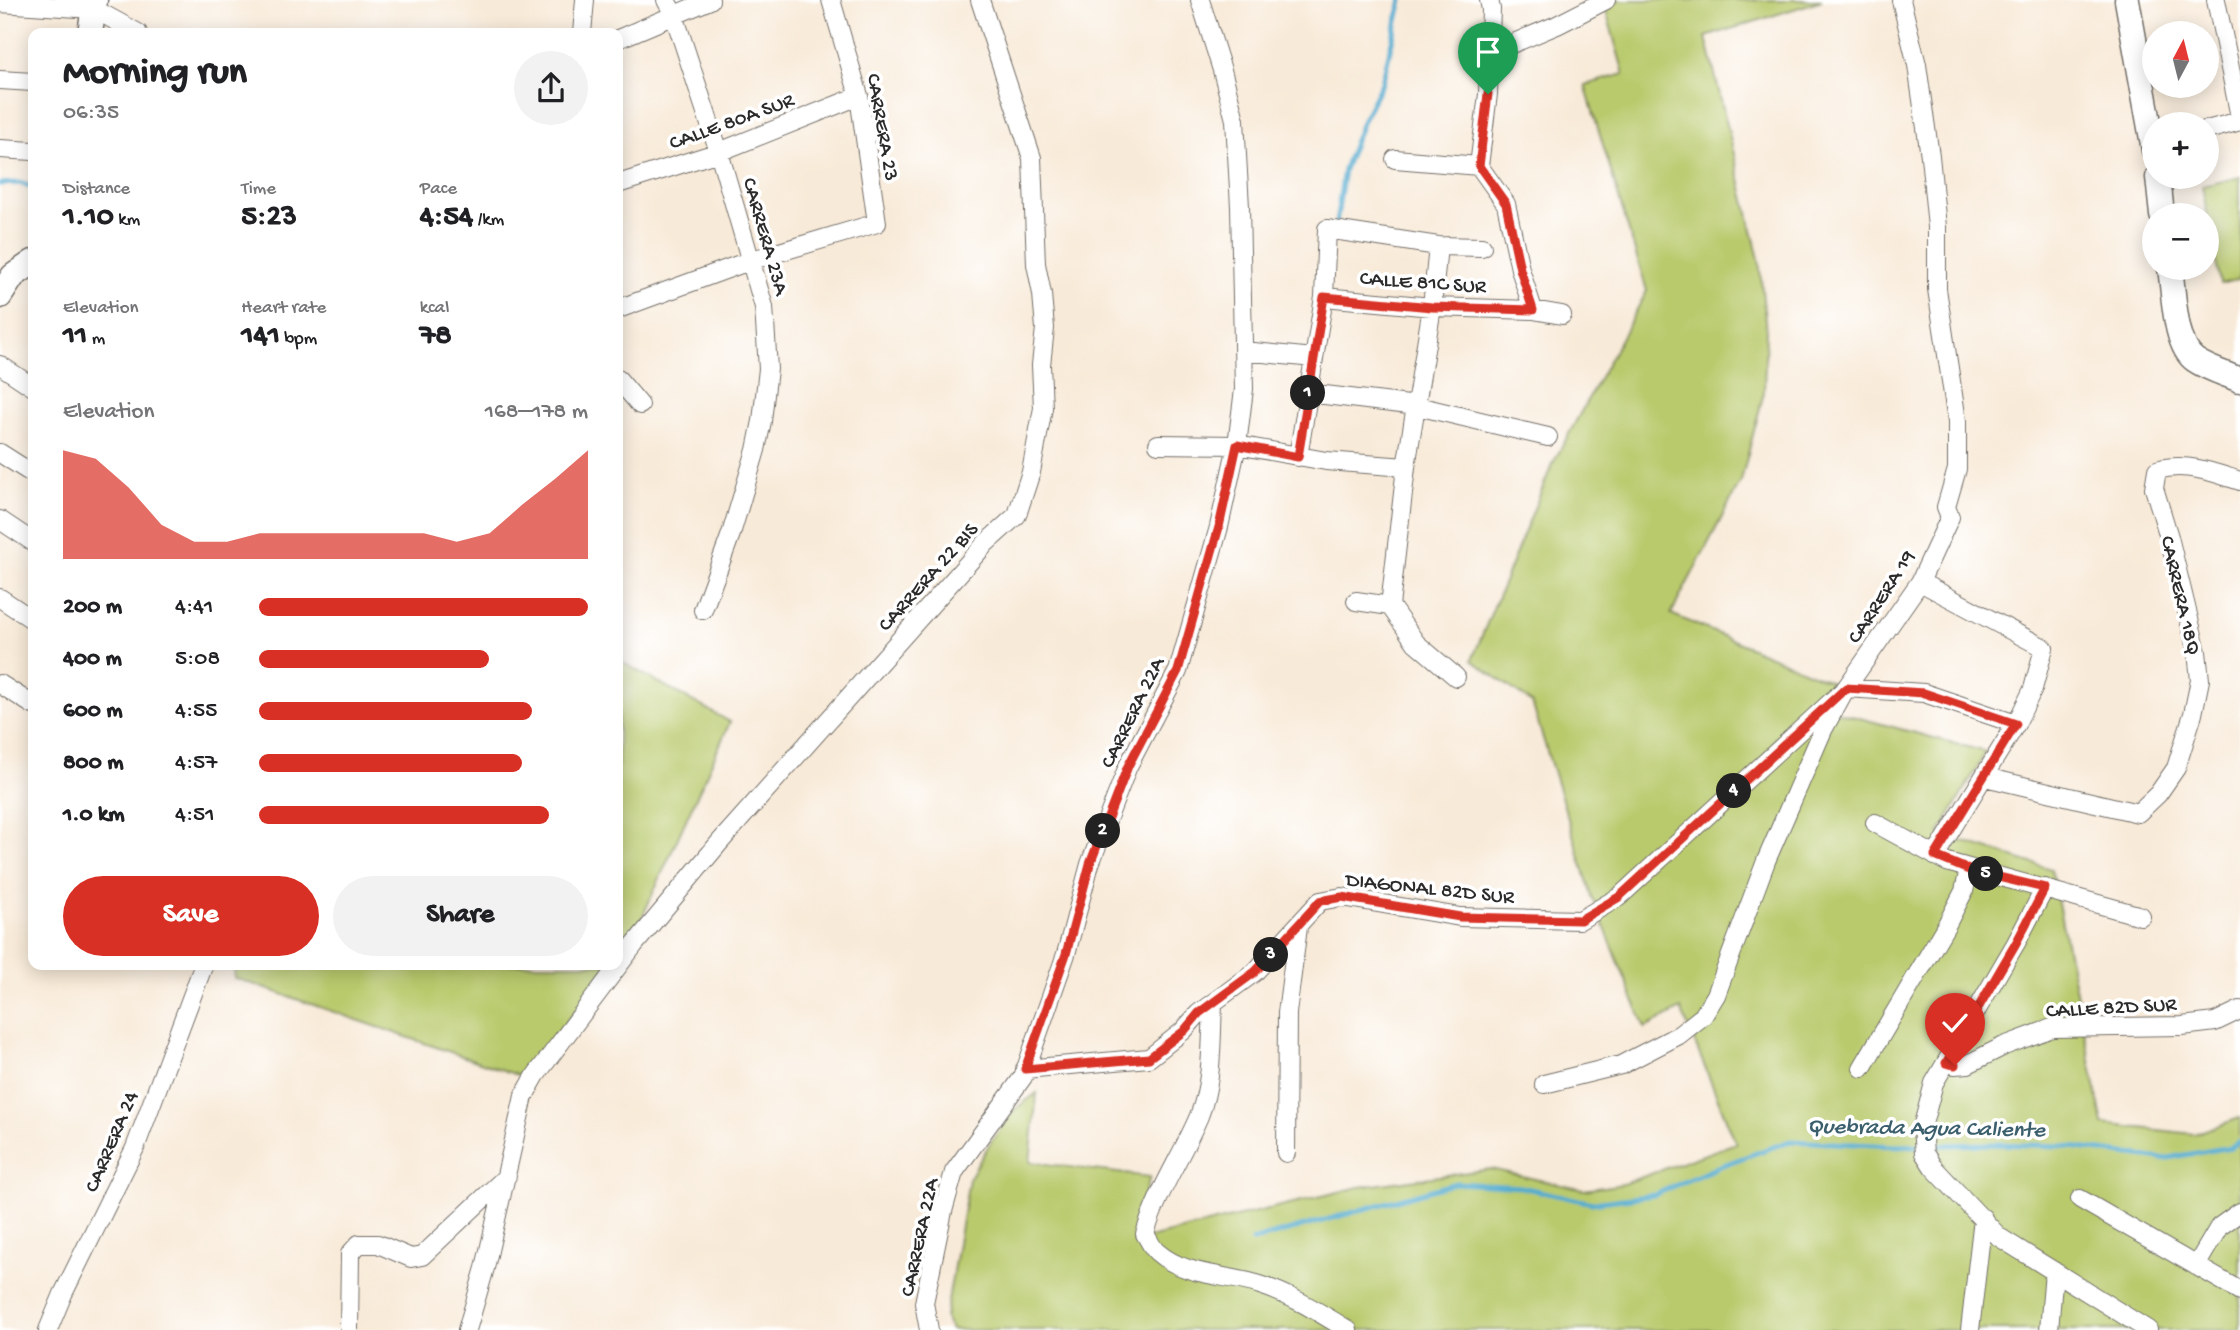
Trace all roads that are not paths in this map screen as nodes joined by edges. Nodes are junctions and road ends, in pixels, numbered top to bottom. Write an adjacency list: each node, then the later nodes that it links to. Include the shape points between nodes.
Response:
1 (584, 0): 16 (street)
2 (710, 0): 13 (street)
3 (831, 0): 21 (street, CARRERA 23)
4 (980, 0): 79 (street, CARRERA 22 BIS, via 1032,158 1036,264 1045,328 1037,450 1017,514 986,543 719,843)
5 (1200, 0): 42 (street, CARRERA 22A, via 1235,120)
6 (1489, 0): 18 (street)
7 (1606, 0): 18 (street)
8 (1901, 0): 61 (street, CARRERA 19, via 1917,65 1930,156 1937,289 1958,446 1946,507 1950,517)
9 (2127, 0): 22 (street)
10 (2216, 0): 23 (street)
11 (0, 3): 12 (street)
12 (95, 4): 14 (street); 15 (street)
13 (670, 7): 17 (street); 27 (street, CARRERA 23A)
14 (91, 28)
15 (131, 28)
16 (582, 28)
17 (623, 36)
18 (1490, 52): 29 (street)
19 (0, 80): 20 (street)
20 (28, 82)
21 (859, 96): 27 (street, CALLE 80A SUR); 33 (street, CARRERA 23, via 877,223)
22 (2147, 112)
23 (2240, 119): 24 (street)
24 (2219, 126)
25 (0, 149): 26 (street)
26 (28, 151)
27 (719, 152): 30 (street, CALLE 80A SUR); 33 (street, CARRERA 23A)
28 (1395, 159): 29 (street)
29 (1479, 166): 40 (street, via 1506,204)
30 (623, 182)
31 (1437, 246): 32 (street); 37 (street, via 1327,229); 39 (street)
32 (1482, 247)
33 (750, 261): 38 (street); 65 (street, CARRERA 23A, via 764,307 768,369 762,421 732,534)
34 (28, 266): 36 (street, via 13,276)
35 (2172, 280): 45 (street, via 2186,352)
36 (0, 296)
37 (1324, 297): 39 (street, CALLE 81C SUR); 43 (street)
38 (623, 306)
39 (1432, 307): 40 (street, CALLE 81C SUR); 50 (street)
40 (1533, 310): 41 (street, CALLE 81C SUR)
41 (1562, 315)
42 (1243, 351): 43 (street); 53 (street, CARRERA 22A)
43 (1314, 358): 48 (street)
44 (0, 365): 46 (street)
45 (2240, 380)
46 (28, 384)
47 (623, 385): 49 (street)
48 (1308, 393): 50 (street); 55 (street)
49 (640, 405)
50 (1417, 406): 51 (street); 56 (street)
51 (1548, 437)
52 (1158, 444): 53 (street)
53 (1237, 445): 55 (street); 86 (street, CARRERA 22A, via 1178,671 1128,766 1090,864 1066,954)
54 (0, 453): 57 (street)
55 (1298, 457): 56 (street)
56 (1406, 467): 64 (street)
57 (28, 471)
58 (2240, 481): 72 (street, CARRERA 18Q, via 2173,465 2157,470 2154,488 2197,652 2200,680 2176,768 2158,794 2138,813)
59 (0, 520): 60 (street)
60 (28, 538)
61 (1920, 582): 69 (street, CARRERA 19); 71 (street, via 2045,648)
62 (0, 598): 66 (street)
63 (1356, 601): 64 (street)
64 (1390, 606): 67 (street, via 1416,643)
65 (703, 610)
66 (28, 617)
67 (1456, 677)
68 (0, 684): 70 (street)
69 (1846, 688): 71 (street, via 1924,693); 78 (street, DIAGONAL 82D SUR, via 1619,897 1580,920 1460,917 1342,897 1320,901); 87 (street, CARRERA 19, via 1823,730 1766,861 1716,995 1703,1016 1679,1035 1621,1065)
70 (28, 702)
71 (2016, 724): 72 (street)
72 (1985, 776): 74 (street)
73 (1875, 823): 74 (street)
74 (1935, 856): 75 (street)
75 (1969, 870): 76 (street); 85 (street, via 1947,924)
76 (2045, 888): 77 (street); 84 (street)
77 (2141, 916)
78 (1297, 927): 82 (street, DIAGONAL 82D SUR, via 1255,972); 88 (street, via 1287,1013)
79 (623, 960)
80 (202, 970): 97 (street, CARRERA 24, via 135,1148)
81 (616, 970): 89 (street, CARRERA 22 BIS, via 524,1096)
82 (1213, 1004): 86 (street, DIAGONAL 82D SUR, via 1149,1058); 101 (street, via 1210,1066 1200,1114 1145,1234 1156,1251 1179,1266 1258,1284)
83 (2240, 1010): 84 (street, CALLE 82D SUR, via 2215,1022 2182,1026 2052,1028 1968,1064)
84 (1946, 1063): 92 (street, via 1926,1109 1924,1153)
85 (1861, 1068)
86 (1025, 1069): 100 (street, CARRERA 22A, via 1011,1096 954,1172 924,1303)
87 (1544, 1084)
88 (1286, 1153)
89 (507, 1176): 98 (street, via 422,1256 411,1258 378,1244 359,1244 350,1254); 99 (street, CARRERA 22 BIS)
90 (2080, 1199): 93 (street)
91 (2240, 1212): 93 (street, via 2219,1227)
92 (1983, 1217): 94 (street, via 1999,1237); 102 (street)
93 (2196, 1266): 95 (street)
94 (2054, 1271): 96 (street); 103 (street)
95 (2240, 1291)
96 (2139, 1327)
97 (48, 1330)
98 (349, 1330)
99 (467, 1330)
100 (929, 1330)
101 (1348, 1330)
102 (1970, 1330)
103 (2049, 1330)

